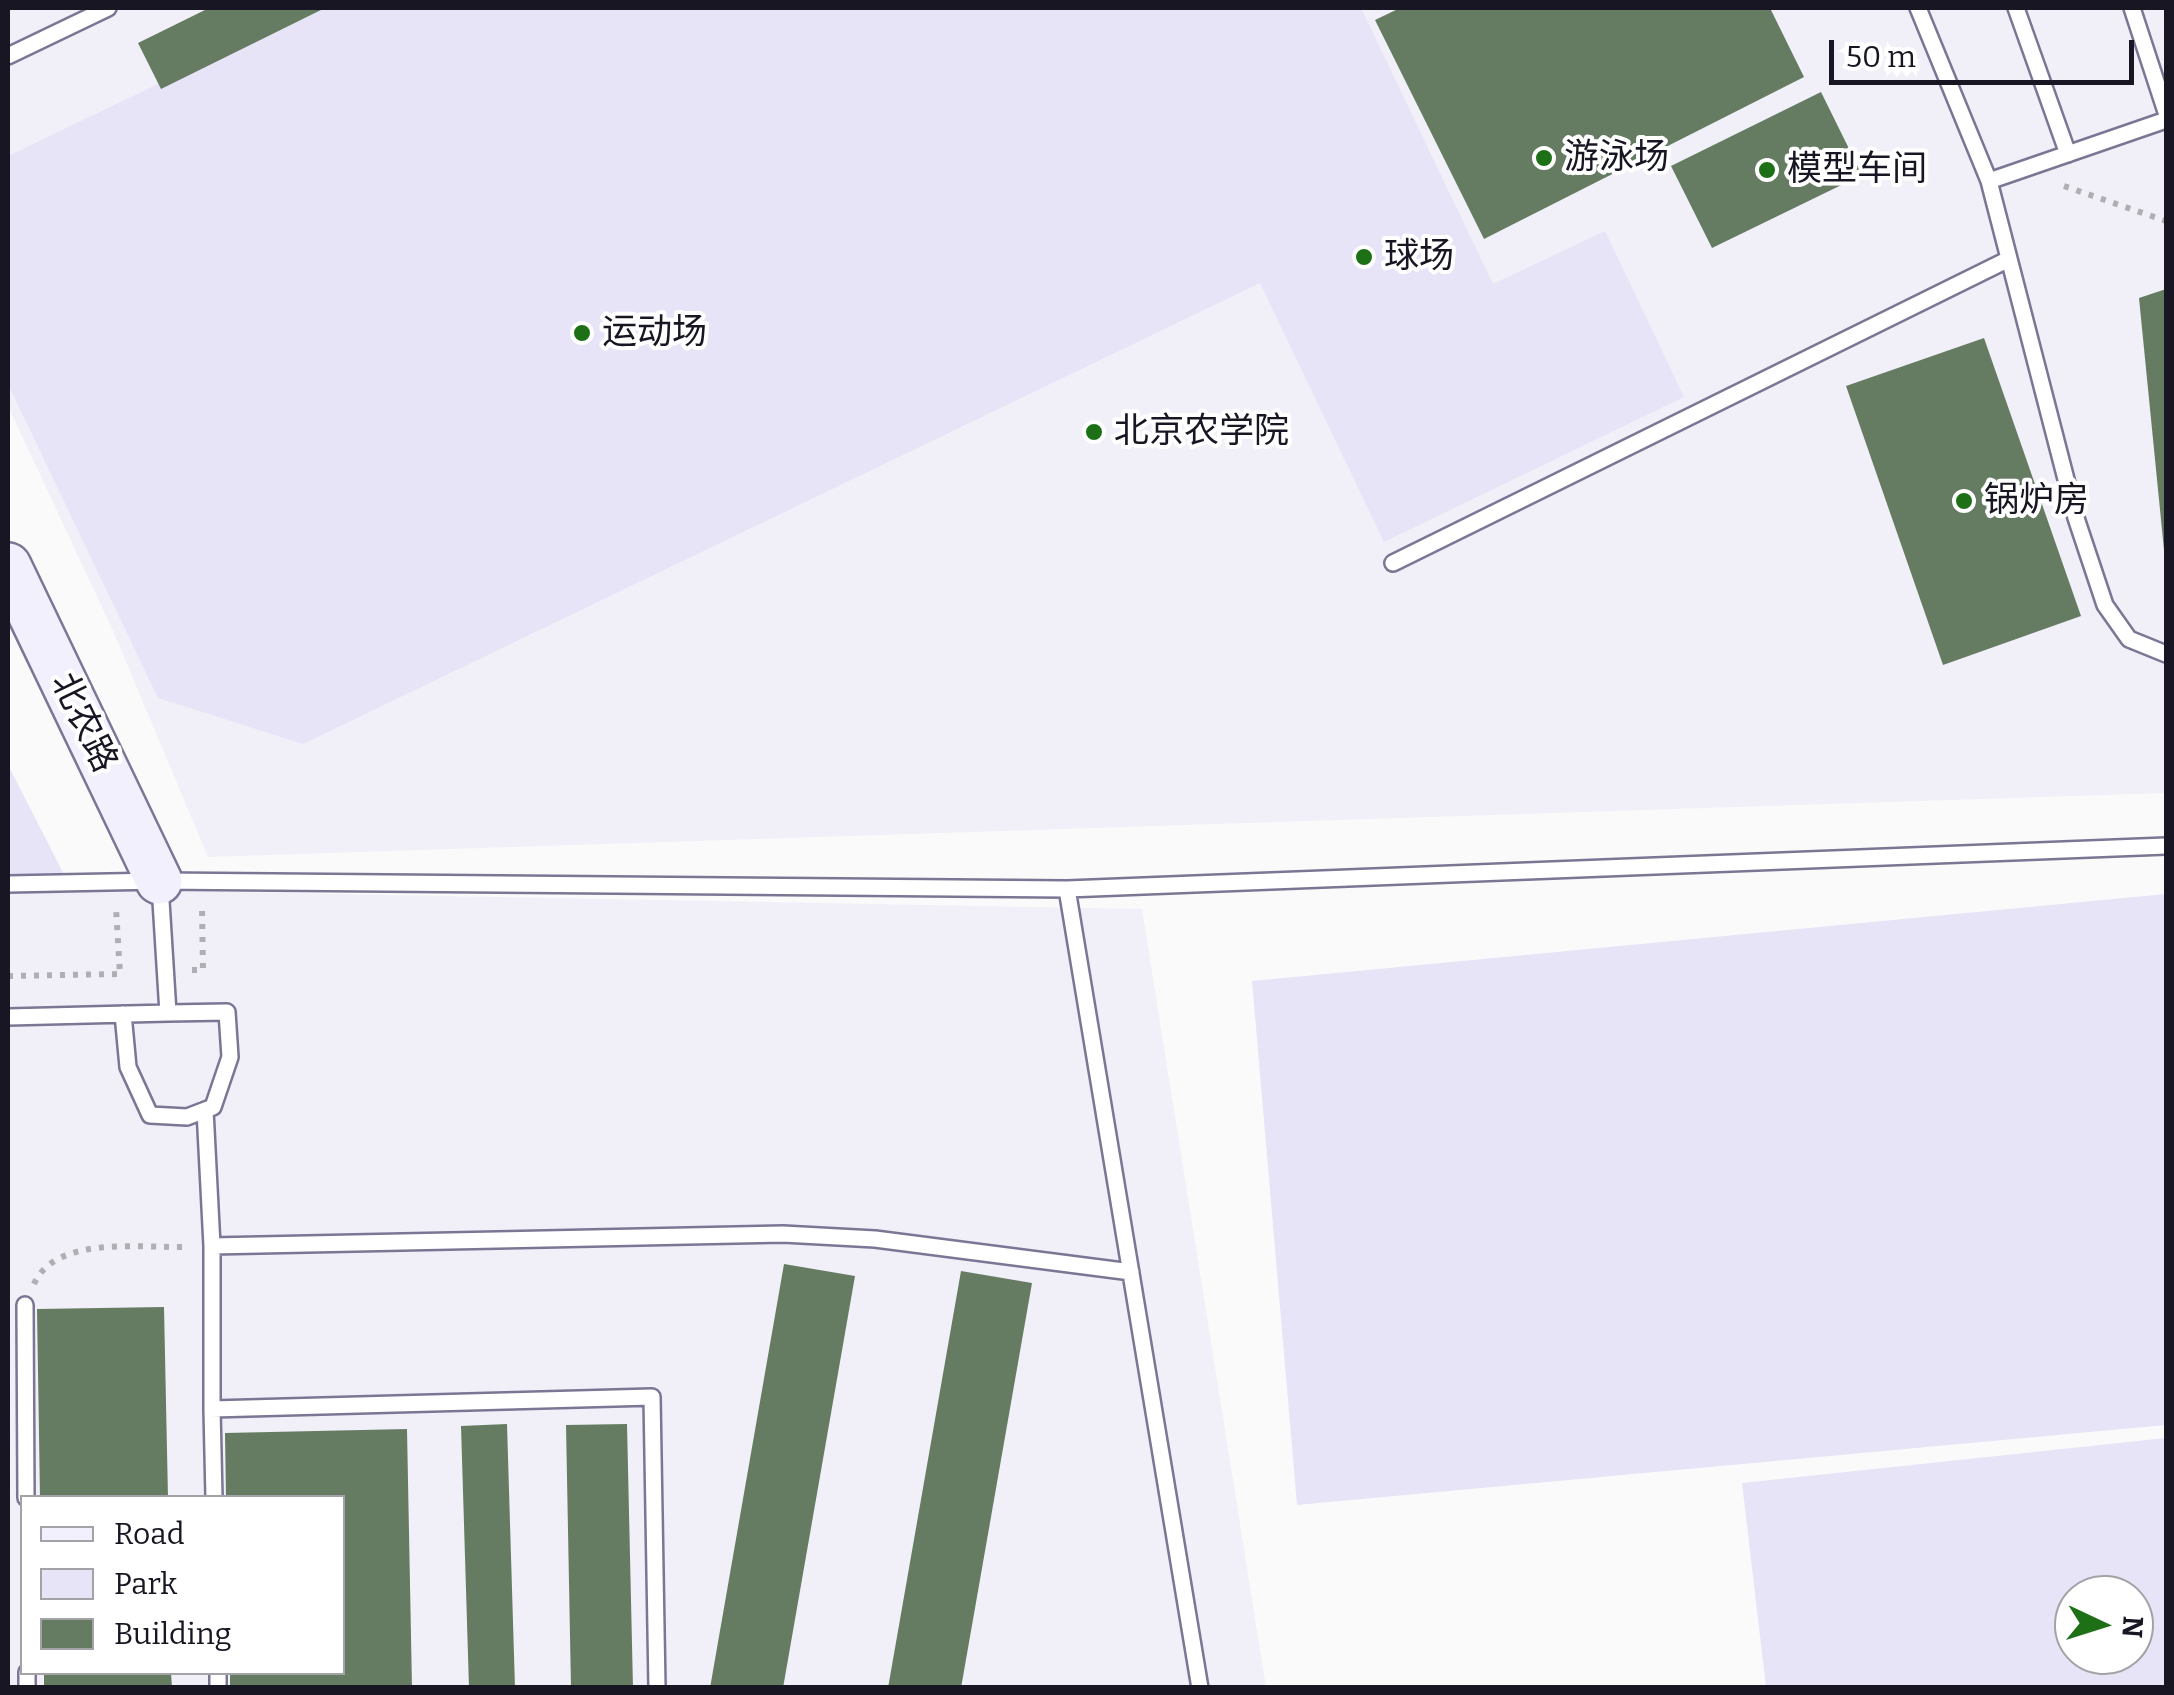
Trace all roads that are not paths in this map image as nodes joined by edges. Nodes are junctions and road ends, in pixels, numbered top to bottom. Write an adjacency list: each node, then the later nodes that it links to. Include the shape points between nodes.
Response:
1 (108, 8): 5 (lane)
2 (1918, 8): 9 (lane)
3 (2016, 8): 8 (lane)
4 (2132, 8): 6 (lane)
5 (8, 56)
6 (2166, 112)
7 (2166, 120): 8 (lane)
8 (2068, 154): 9 (lane)
9 (1989, 181): 10 (lane)
10 (2009, 259): 11 (lane); 13 (lane, via 2076,518 2106,605 2129,639)
11 (1393, 563)
12 (8, 566): 15 (street, 北农路)
13 (2166, 654)
14 (2166, 846): 17 (lane)
15 (160, 881): 16 (lane); 17 (lane); 18 (lane)
16 (8, 884)
17 (1066, 889): 23 (lane)
18 (168, 1013): 19 (lane); 21 (lane, via 227,1012 230,1057 214,1106)
19 (123, 1014): 20 (lane); 21 (lane, via 128,1067 150,1115 187,1117)
20 (8, 1017)
21 (205, 1110): 22 (lane)
22 (212, 1246): 23 (lane, via 783,1234 876,1239); 25 (lane)
23 (1131, 1272): 29 (lane)
24 (25, 1305): 26 (lane)
25 (212, 1409): 27 (lane); 28 (lane, via 652,1397)
26 (26, 1495)
27 (214, 1495)
28 (656, 1688)
29 (1200, 1688)

